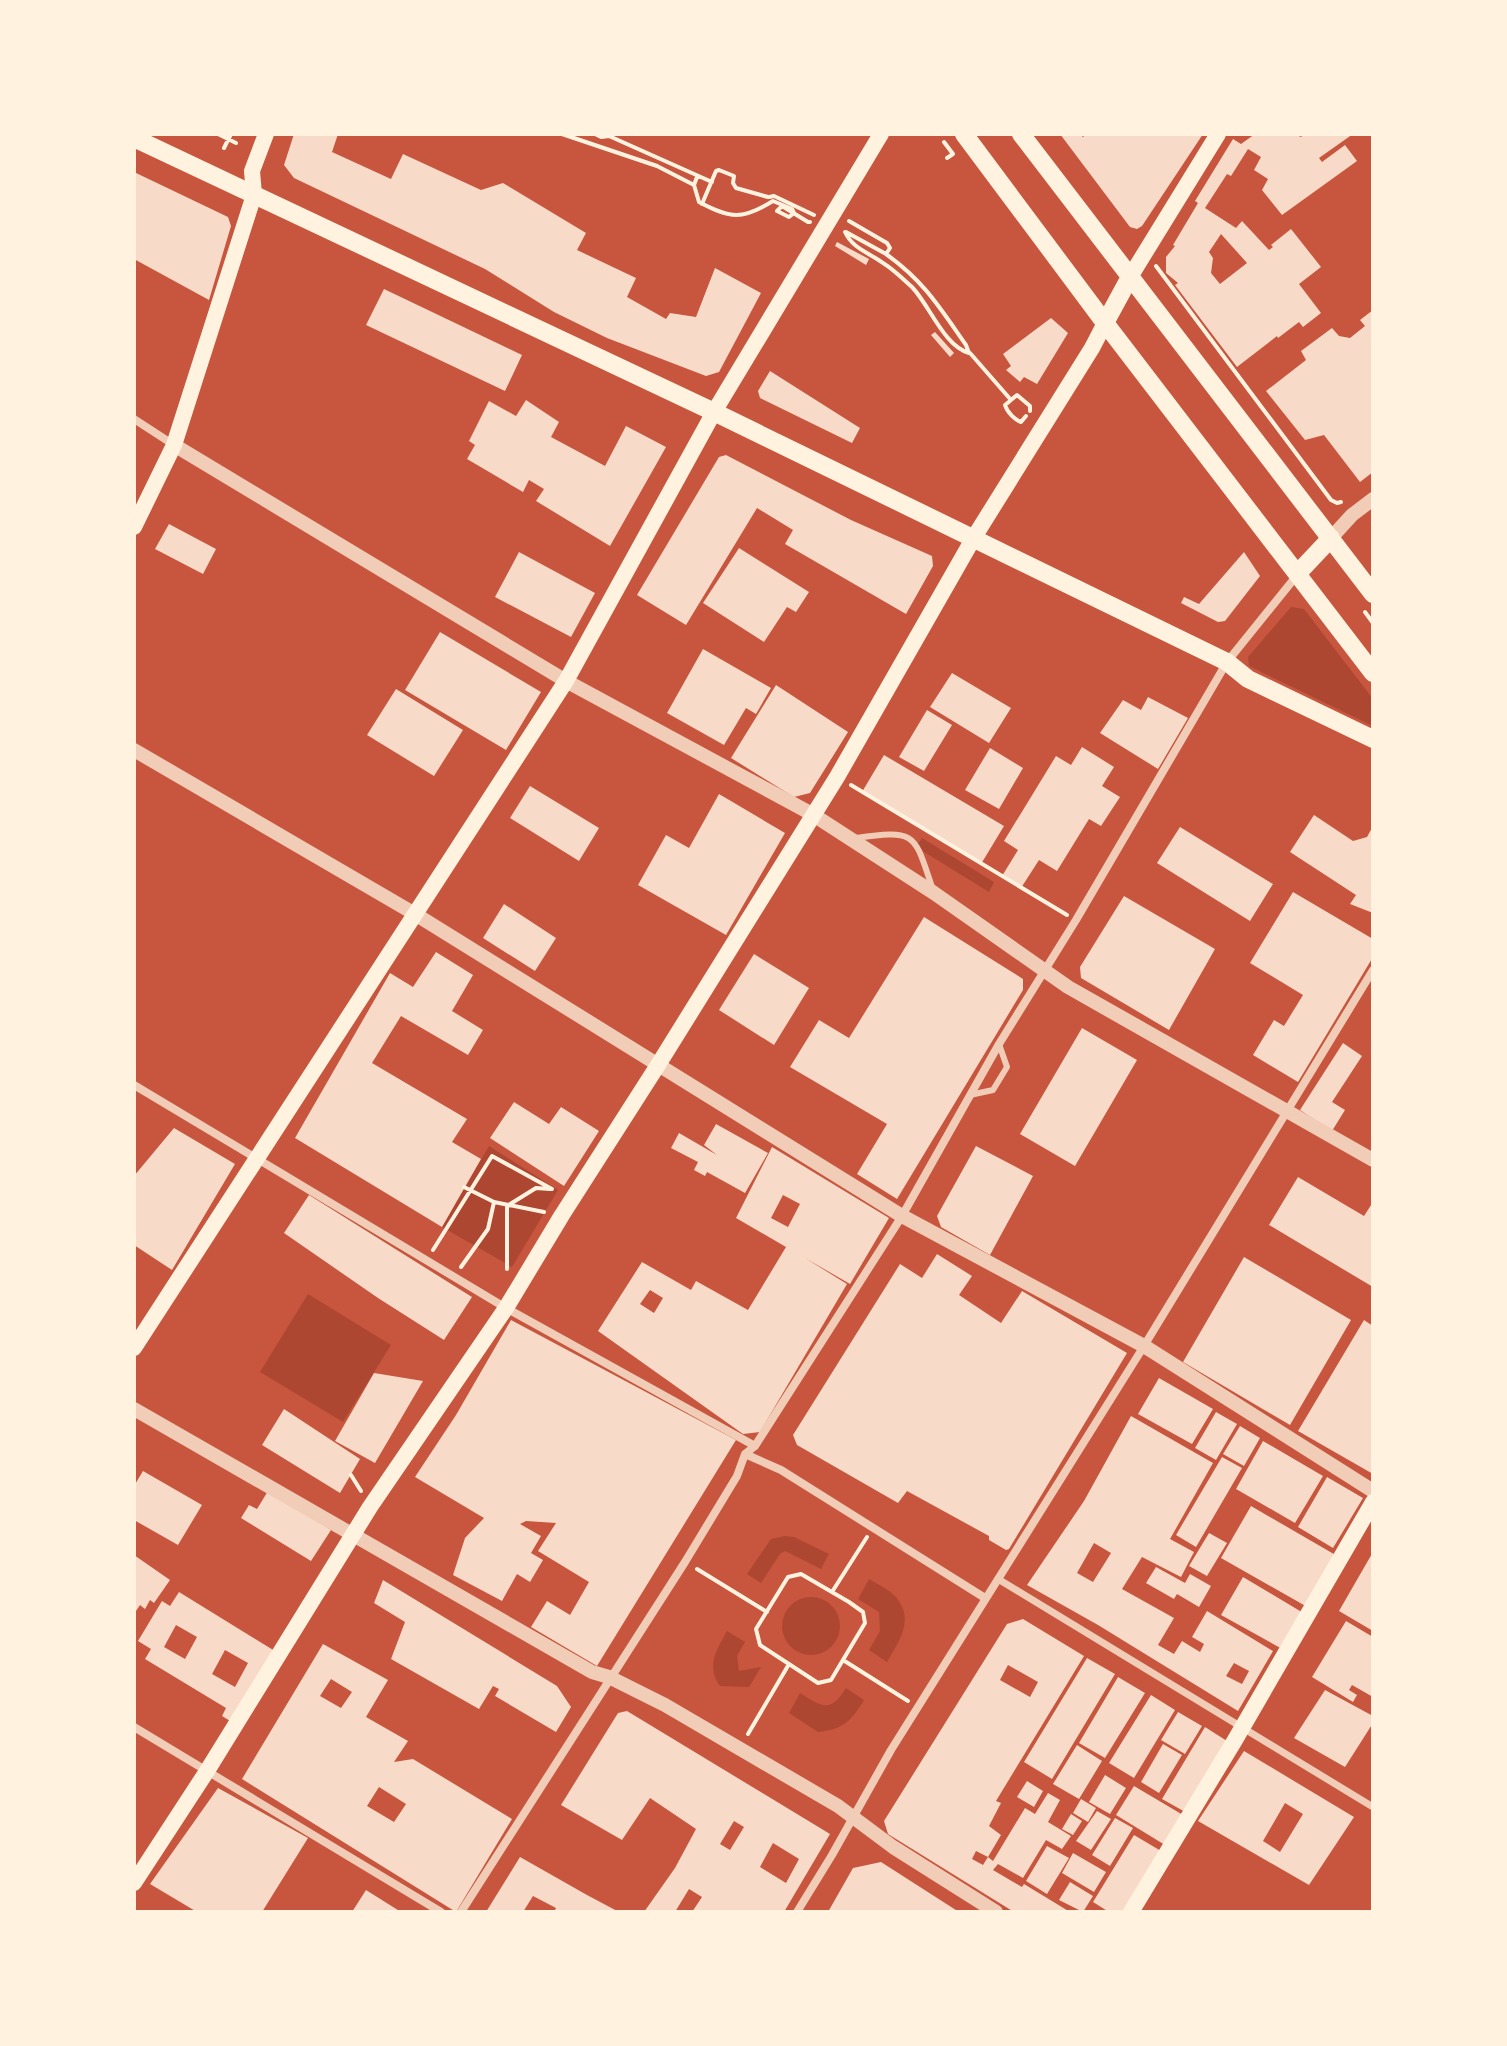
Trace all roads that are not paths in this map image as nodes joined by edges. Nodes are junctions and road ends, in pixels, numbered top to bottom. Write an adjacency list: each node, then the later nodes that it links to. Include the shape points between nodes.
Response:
1 (266, 134): 7 (main road)
2 (881, 134): 12 (main road)
3 (964, 134): 11 (main road)
4 (1021, 134): 10 (main road)
5 (1218, 134): 10 (main road)
6 (134, 138): 8 (main road)
7 (252, 171): 8 (main road); 9 (main road)
8 (227, 182): 9 (main road)
9 (254, 195): 12 (main road); 14 (main road)
10 (1130, 277): 11 (main road); 17 (main road)
11 (1105, 323): 18 (main road); 19 (main road)
12 (714, 412): 18 (main road); 23 (main road)
13 (134, 419): 14 (street)
14 (174, 445): 16 (main road); 23 (street)
15 (1373, 499): 17 (street)
16 (134, 527)
17 (1331, 538): 19 (main road); 20 (main road)
18 (973, 539): 21 (main road); 26 (main road)
19 (1298, 573): 21 (street); 22 (main road)
20 (1373, 594)
21 (1227, 662): 24 (main road, via 1248,679); 31 (street)
22 (1373, 673)
23 (566, 681): 26 (street); 29 (main road)
24 (1373, 739)
25 (134, 750): 29 (street)
26 (812, 814): 27 (street); 33 (main road)
27 (849, 839): 28 (street); 28 (lane, via 906,835 917,844)
28 (934, 893): 31 (street)
29 (415, 914): 33 (street); 37 (main road)
30 (1373, 970): 36 (street)
31 (1043, 971): 32 (street); 36 (street)
32 (999, 1044): 35 (street); 35 (lane, via 1007,1067 993,1090)
33 (658, 1065): 39 (street); 40 (main road)
34 (134, 1085): 37 (street)
35 (970, 1095): 39 (street)
36 (1287, 1110): 38 (street); 41 (street)
37 (256, 1160): 40 (street); 42 (main road)
38 (1373, 1160)
39 (902, 1216): 41 (street); 44 (street)
40 (506, 1308): 44 (street); 48 (main road)
41 (1144, 1346): 46 (street); 49 (street)
42 (134, 1348)
43 (134, 1409): 48 (street)
44 (755, 1446): 45 (street)
45 (745, 1454): 50 (street, via 781,1470); 51 (street, via 685,1562)
46 (1373, 1491)
47 (1373, 1502): 53 (main road)
48 (354, 1535): 51 (street); 54 (main road)
49 (998, 1579): 50 (street); 53 (street)
50 (985, 1598): 56 (street)
51 (609, 1677): 56 (street); 59 (street)
52 (134, 1727): 54 (street)
53 (1242, 1728): 55 (street); 62 (main road)
54 (207, 1771): 57 (main road); 58 (street)
55 (1373, 1807)
56 (852, 1817): 60 (street); 61 (street)
57 (134, 1883)
58 (441, 1912)
59 (461, 1912)
60 (797, 1912)
61 (996, 1912)
62 (1131, 1912)

